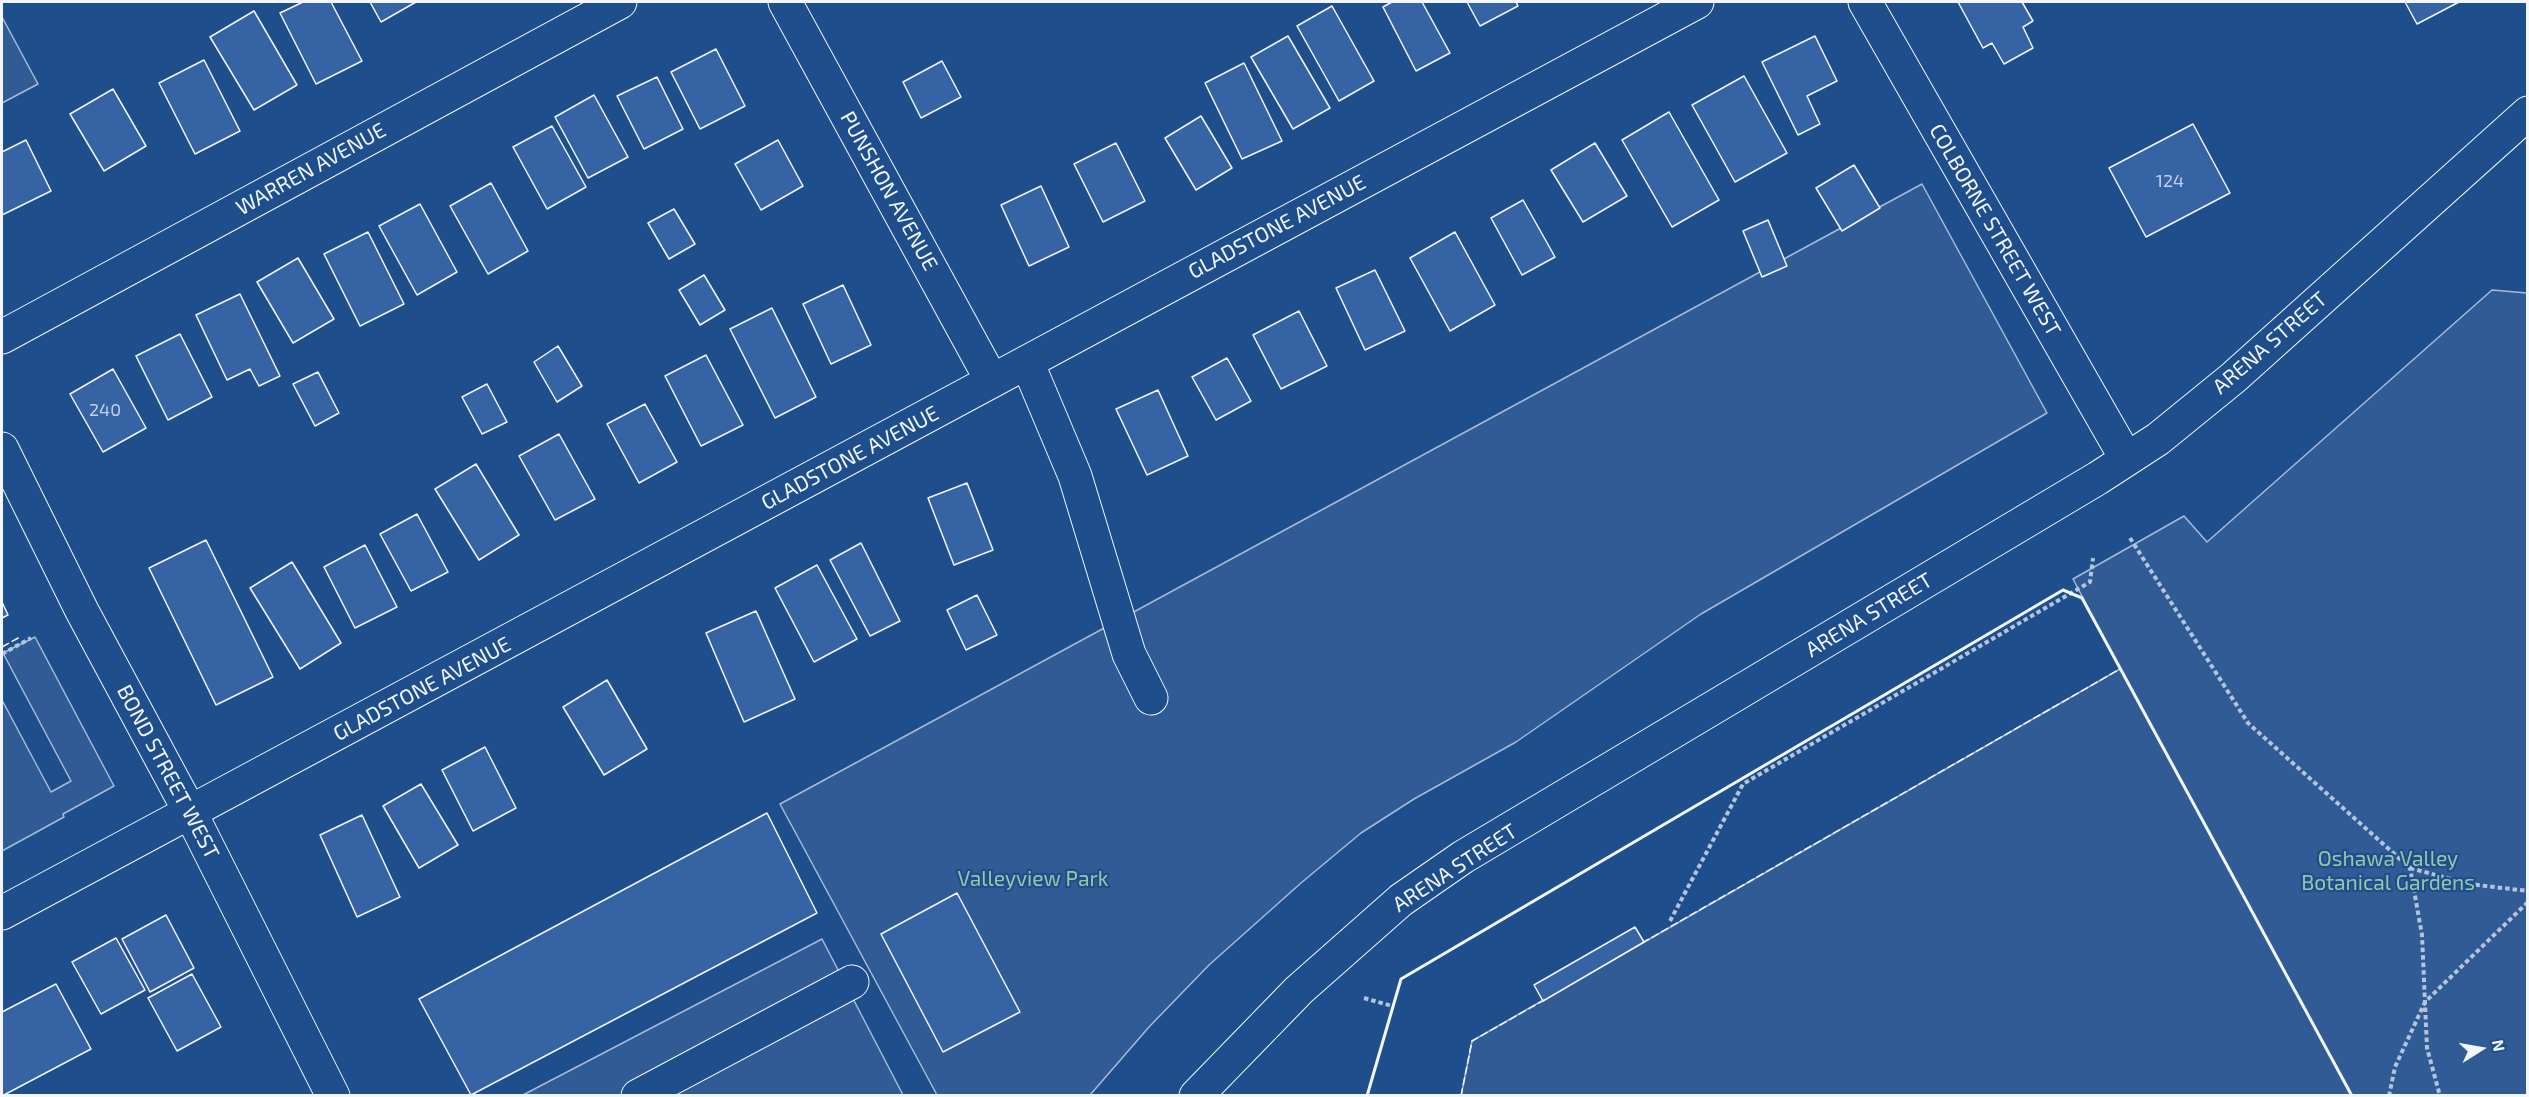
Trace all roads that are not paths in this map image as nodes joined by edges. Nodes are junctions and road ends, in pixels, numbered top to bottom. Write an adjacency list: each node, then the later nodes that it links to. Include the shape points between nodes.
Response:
1 (620, 2): 6 (street, WARREN AVENUE)
2 (785, 2): 8 (street, PUNSHON AVENUE)
3 (1697, 2): 7 (street, GLADSTONE AVENUE)
4 (1865, 2): 10 (street, COLBORNE STREET WEST)
5 (2528, 113): 10 (street, ARENA STREET, via 2233,378 2158,439)
6 (2, 337)
7 (1027, 362): 8 (street, GLADSTONE AVENUE); 11 (street, via 1075,476 1130,654)
8 (993, 381): 12 (street, GLADSTONE AVENUE)
9 (2, 449): 12 (street, BOND STREET WEST, via 82,611)
10 (2126, 459): 17 (street, ARENA STREET, via 1454,864 1401,900 1299,990)
11 (1151, 698)
12 (190, 812): 13 (street, GLADSTONE AVENUE); 15 (street, BOND STREET WEST)
13 (2, 913)
14 (852, 982): 16 (street)
15 (333, 1095)
16 (638, 1095)
17 (1196, 1095)

